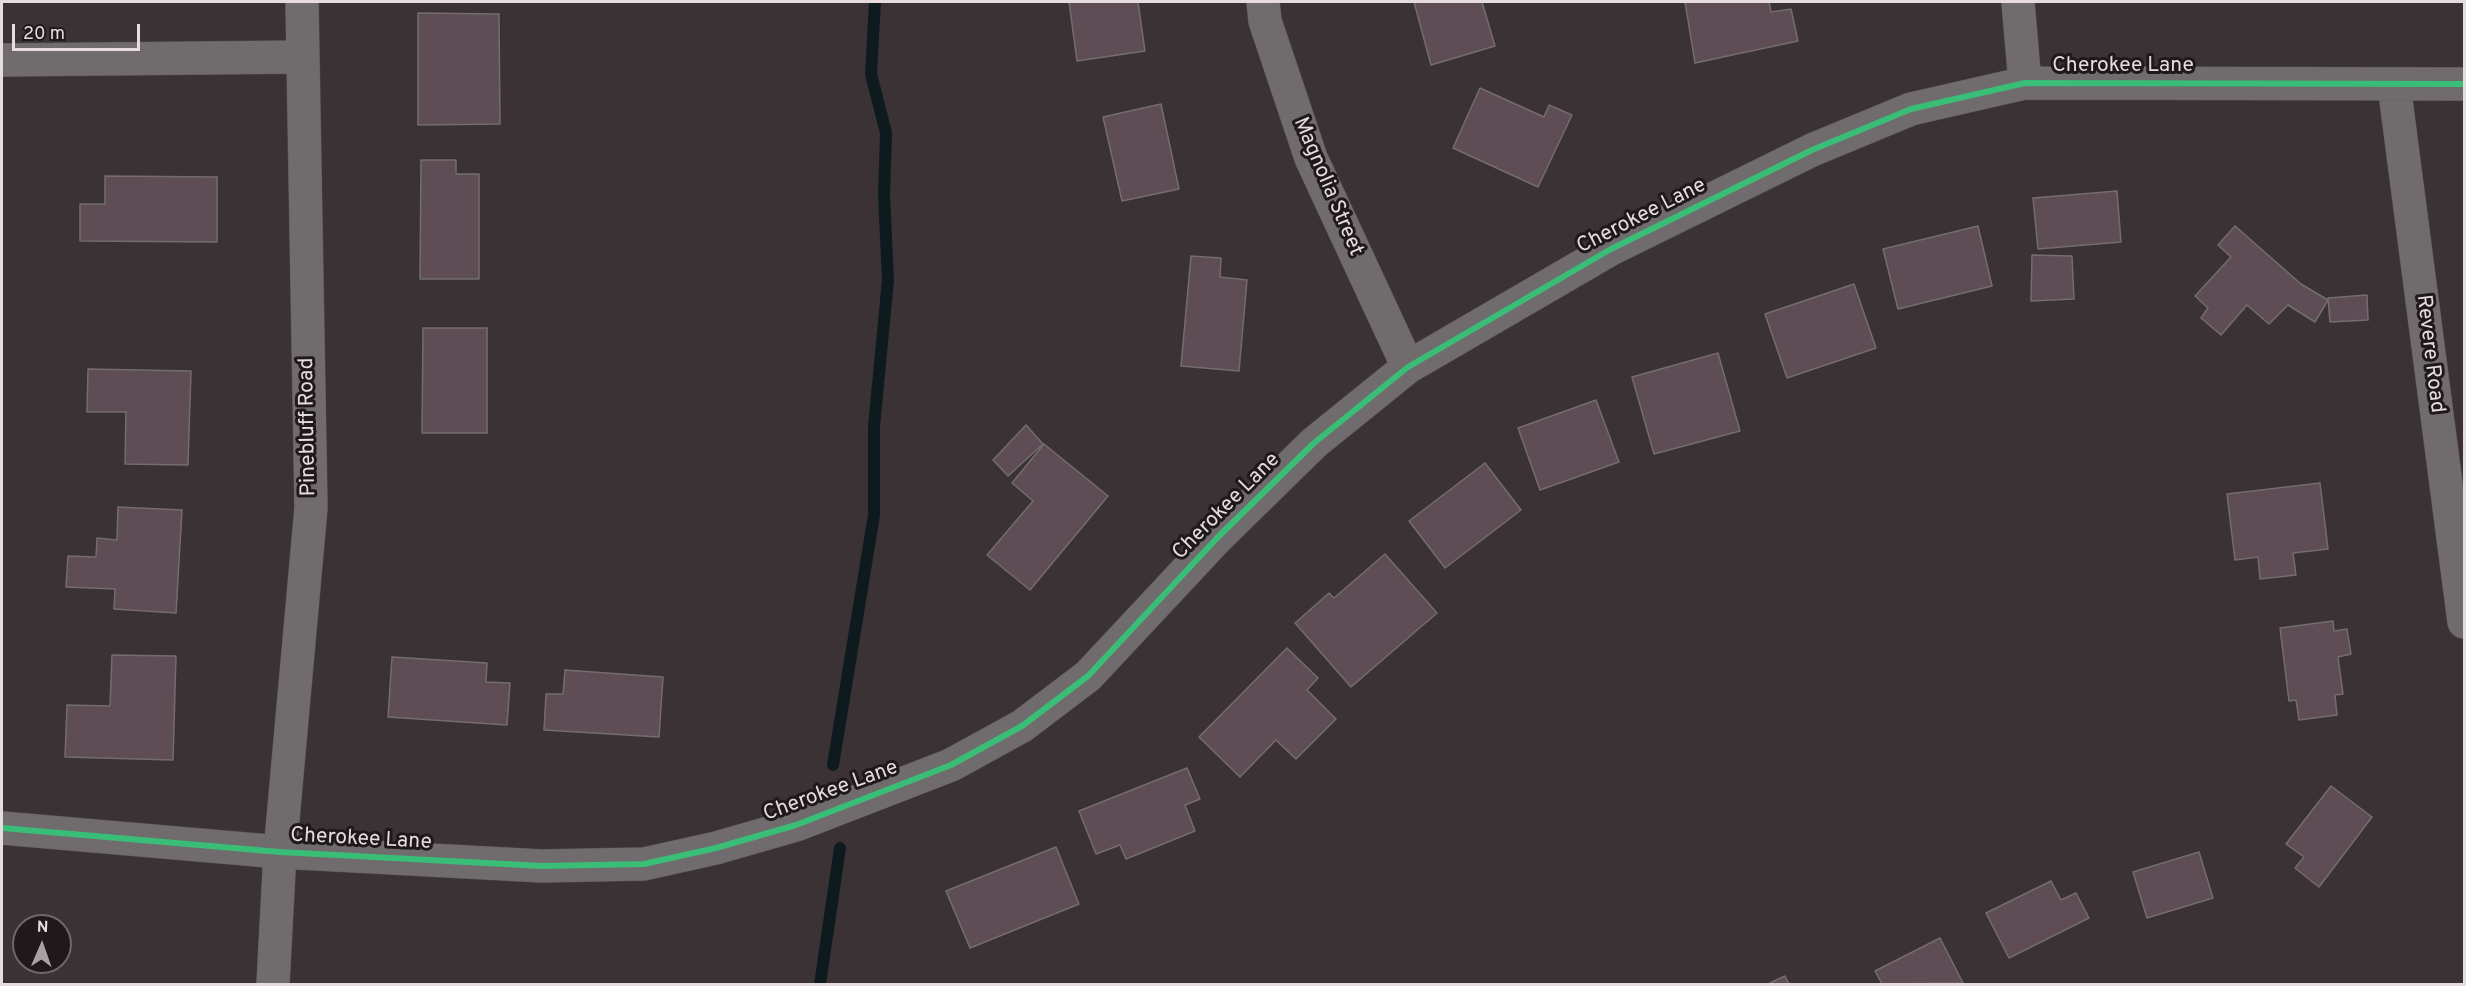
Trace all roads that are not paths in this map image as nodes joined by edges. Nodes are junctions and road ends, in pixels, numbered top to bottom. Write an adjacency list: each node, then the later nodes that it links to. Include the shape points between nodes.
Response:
1 (302, 2): 4 (street, Pinebluff Road)
2 (1263, 2): 9 (street, Magnolia Street, via 1265,21 1311,158)
3 (2018, 2): 6 (street)
4 (302, 57): 5 (street); 12 (street, Pinebluff Road, via 310,508)
5 (2, 60)
6 (2025, 83): 8 (street, Cherokee Lane); 9 (street, Cherokee Lane, via 1911,109 1812,150 1611,249)
7 (2464, 84): 8 (street, Cherokee Lane)
8 (2394, 86): 10 (street, Revere Road)
9 (1408, 367): 12 (street, Cherokee Lane, via 1314,443 1218,537 1088,676 1022,726 951,765 796,825 644,864 542,866)
10 (2464, 622)
11 (2, 828): 12 (street, Cherokee Lane)
12 (280, 852): 13 (street, Pinebluff Road)
13 (273, 984)

